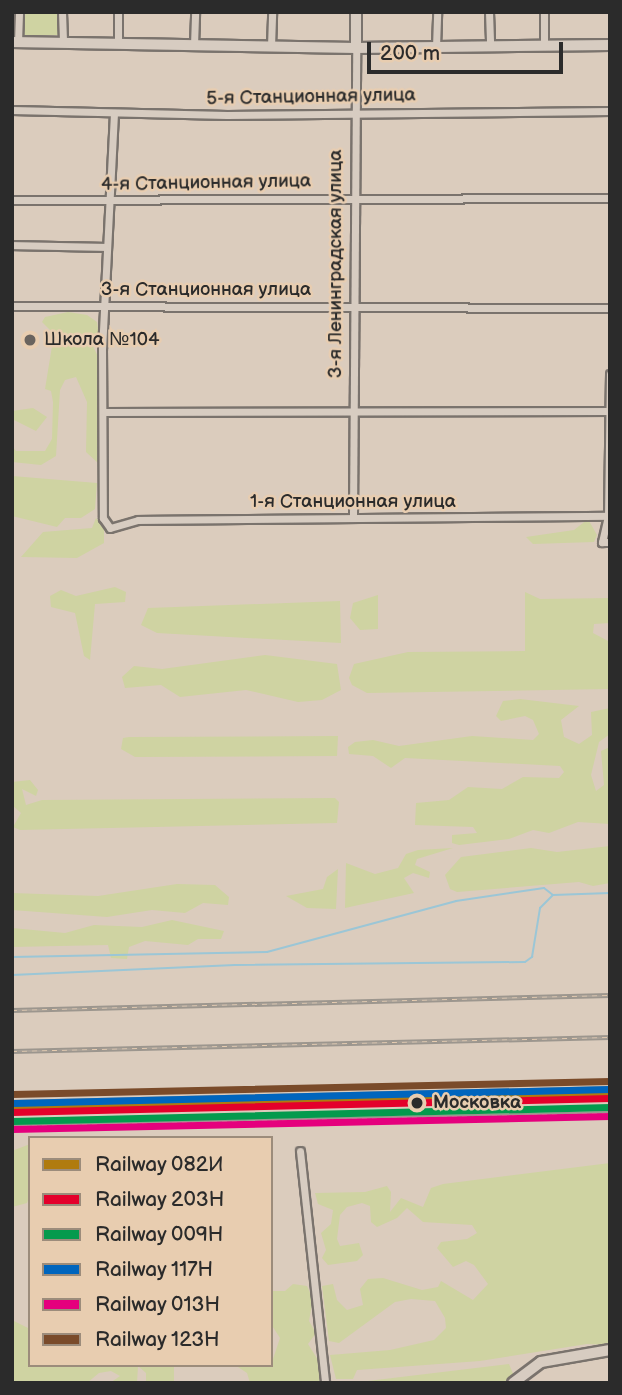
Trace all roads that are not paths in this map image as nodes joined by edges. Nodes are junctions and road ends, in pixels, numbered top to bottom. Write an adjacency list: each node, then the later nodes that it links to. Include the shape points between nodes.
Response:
1 (19, 12): 10 (street)
2 (62, 12): 11 (street)
3 (118, 12): 12 (street)
4 (195, 12): 13 (street)
5 (272, 12): 15 (street)
6 (356, 12): 19 (main road, 3-я Ленинградская улица)
7 (437, 12): 18 (street)
8 (489, 12): 16 (street)
9 (544, 12): 17 (street)
10 (15, 42): 11 (main road)
11 (63, 43): 12 (main road)
12 (118, 44): 13 (main road)
13 (194, 45): 15 (main road)
14 (610, 45): 17 (main road)
15 (271, 46): 19 (main road)
16 (490, 46): 17 (main road); 18 (main road)
17 (544, 46)
18 (436, 47): 19 (main road)
19 (356, 48): 22 (street, 3-я Ленинградская улица)
20 (12, 110): 23 (street, 5-я Станционная улица)
21 (610, 111): 22 (street, 5-я Станционная улица)
22 (354, 112): 23 (street, 5-я Станционная улица); 24 (street, 3-я Ленинградская улица)
23 (114, 113): 27 (street)
24 (353, 196): 25 (street, 4-я Станционная улица); 27 (street, 4-я Станционная улица); 32 (street, 3-я Ленинградская улица)
25 (610, 198)
26 (12, 200): 27 (street, 4-я Станционная улица)
27 (108, 200): 29 (street)
28 (12, 245): 29 (street)
29 (105, 247): 31 (street)
30 (12, 306): 31 (street, 3-я Станционная улица)
31 (104, 306): 32 (street, 3-я Станционная улица); 36 (street)
32 (353, 307): 33 (street, 3-я Станционная улица); 37 (street, 3-я Ленинградская улица)
33 (610, 308)
34 (610, 374): 35 (street)
35 (609, 411): 37 (street); 39 (street)
36 (106, 412): 37 (street); 38 (street, 1-я Станционная улица, via 103,518 115,529 138,520)
37 (353, 412): 38 (street, 3-я Ленинградская улица)
38 (353, 516): 39 (street, 1-я Станционная улица)
39 (609, 516): 40 (street)
40 (606, 542)
41 (300, 1151): 43 (street)
42 (610, 1350): 44 (main road, via 541,1362)
43 (325, 1383)
44 (513, 1383)

